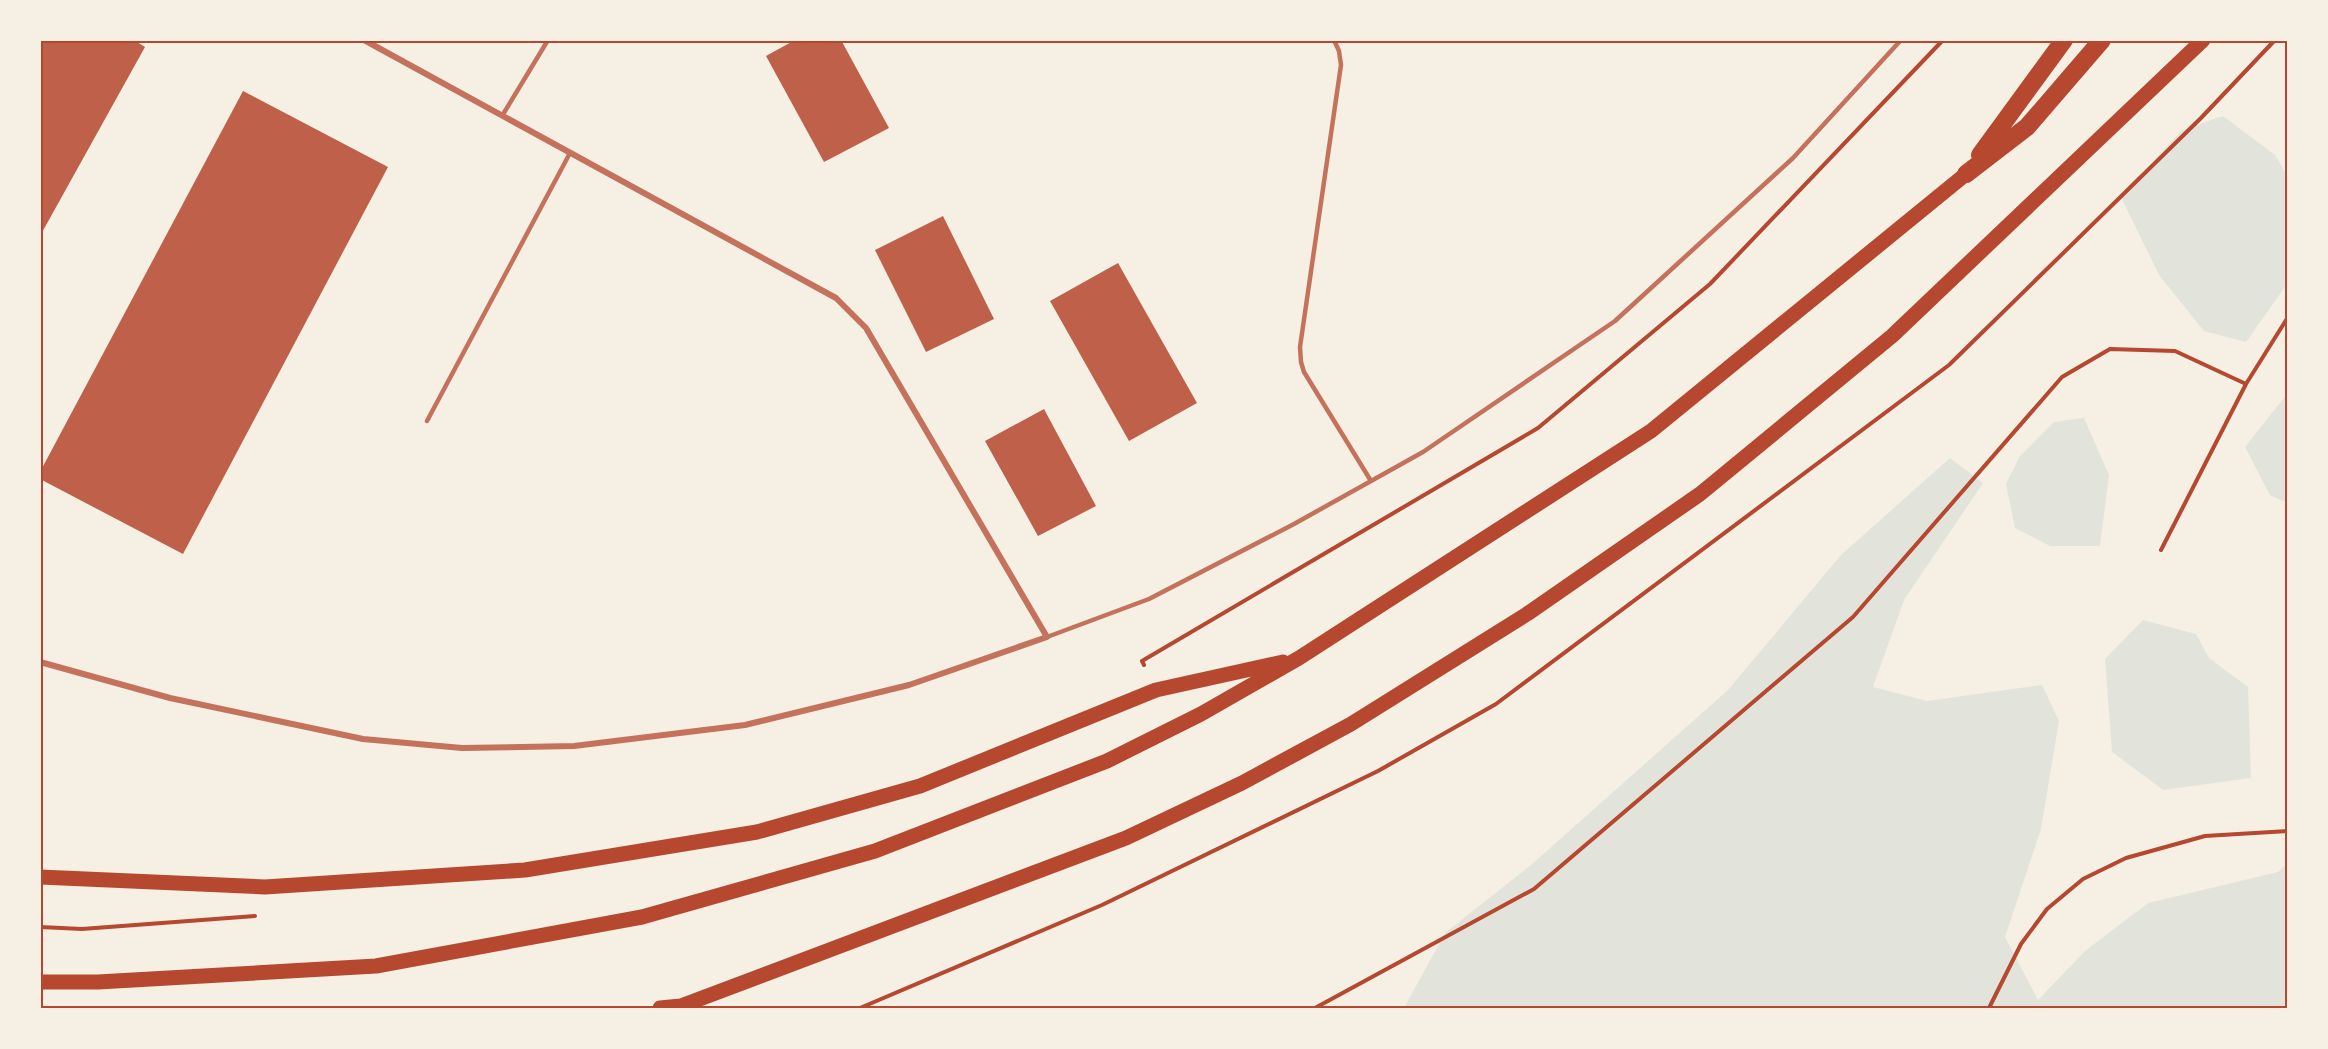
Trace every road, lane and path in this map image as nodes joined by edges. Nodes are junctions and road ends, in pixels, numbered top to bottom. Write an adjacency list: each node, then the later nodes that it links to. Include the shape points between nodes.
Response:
1 (364, 40): 8 (street)
2 (548, 40): 8 (lane)
3 (1334, 40): 14 (lane, via 1341,65 1301,362)
4 (1901, 40): 14 (lane, via 1792,158 1615,321 1423,452)
5 (2064, 40): 10 (highway)
6 (2102, 40): 10 (highway, via 2027,127)
7 (2202, 40): 24 (main road, via 1892,336 1700,494 1527,614 1351,724 1242,783 1126,838)
8 (502, 116): 9 (street)
9 (570, 153): 13 (lane); 16 (street, via 836,298 866,328)
10 (1966, 174): 17 (main road, via 1651,430)
11 (2288, 317): 12 (path)
12 (2246, 384): 15 (path); 26 (path, via 2175,351 2110,349 2062,377 1853,617 1534,890)
13 (427, 421)
14 (1371, 481): 16 (lane, via 1149,599)
15 (2162, 550)
16 (1047, 636): 18 (street, via 909,685 745,725 574,746 462,748 363,739 170,698)
17 (1299, 658): 20 (main road, via 1156,690 920,786 757,832 501,872 265,886); 23 (main road, via 1201,714 1107,761 875,851 642,917 376,966)
18 (40, 662)
19 (2288, 831): 27 (path, via 2205,836 2126,858 2083,879 2047,909 2021,944)
20 (40, 877)
21 (264, 915): 22 (path, via 82,929)
22 (40, 927)
23 (40, 982)
24 (677, 1007): 25 (main road)
25 (660, 1008)
26 (1315, 1008)
27 (1989, 1008)

